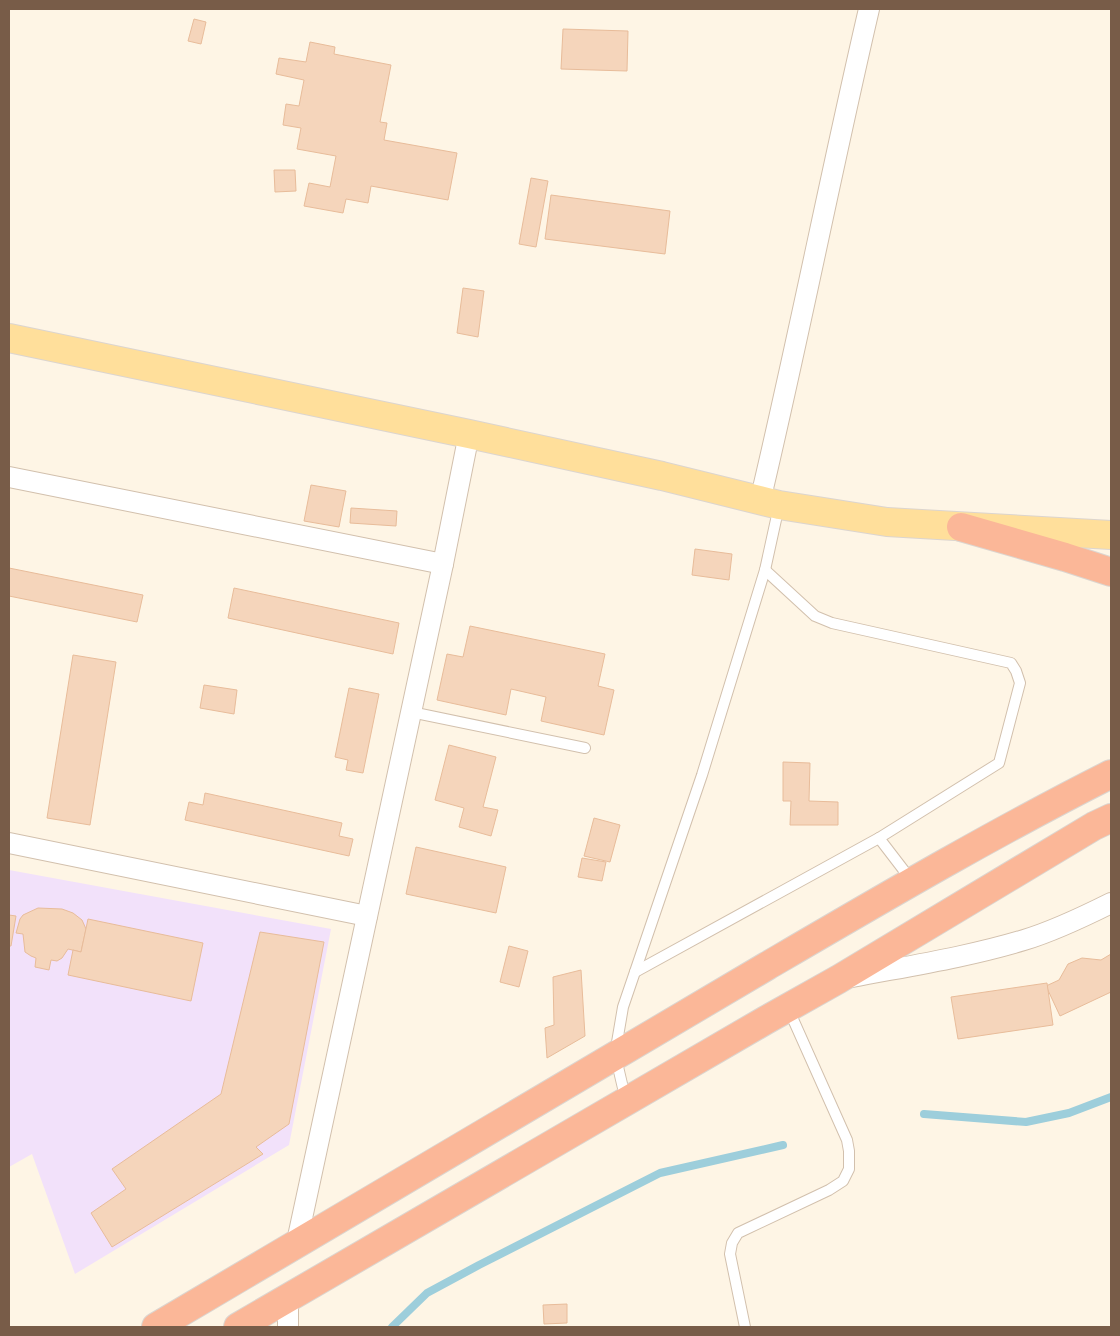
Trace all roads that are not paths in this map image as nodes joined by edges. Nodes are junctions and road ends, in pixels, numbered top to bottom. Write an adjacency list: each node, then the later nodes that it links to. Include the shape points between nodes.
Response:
1 (869, 9): 5 (street, via 794,355)
2 (9, 338): 3 (main road)
3 (469, 434): 5 (main road); 8 (street)
4 (9, 477): 8 (street)
5 (770, 503): 6 (main road, via 887,522); 9 (lane)
6 (961, 527): 7 (main road); 10 (highway)
7 (1111, 535)
8 (443, 564): 11 (street)
9 (765, 570): 17 (lane, via 815,616 832,623 1011,663 1016,670 1020,683 999,763); 22 (lane, via 702,775)
10 (1111, 572)
11 (411, 712): 12 (lane); 21 (street)
12 (585, 748)
13 (1111, 770): 15 (highway)
14 (1111, 774): 15 (highway)
15 (1059, 800): 19 (highway)
16 (1111, 818): 23 (highway)
17 (879, 838): 19 (lane); 22 (lane)
18 (9, 843): 21 (street)
19 (912, 881): 25 (highway)
20 (1111, 903): 23 (street, via 1064,926 1024,940)
21 (367, 916): 27 (street)
22 (635, 972): 25 (lane, via 623,1007)
23 (839, 979): 24 (highway)
24 (788, 1007): 26 (highway); 32 (lane, via 847,1140 849,1169 843,1180 829,1190 738,1233 730,1254)
25 (615, 1054): 26 (lane); 27 (highway)
26 (626, 1101): 28 (highway)
27 (296, 1246): 29 (highway)
28 (288, 1298): 30 (highway); 31 (street)
29 (156, 1327)
30 (238, 1327)
31 (288, 1327)
32 (745, 1327)

